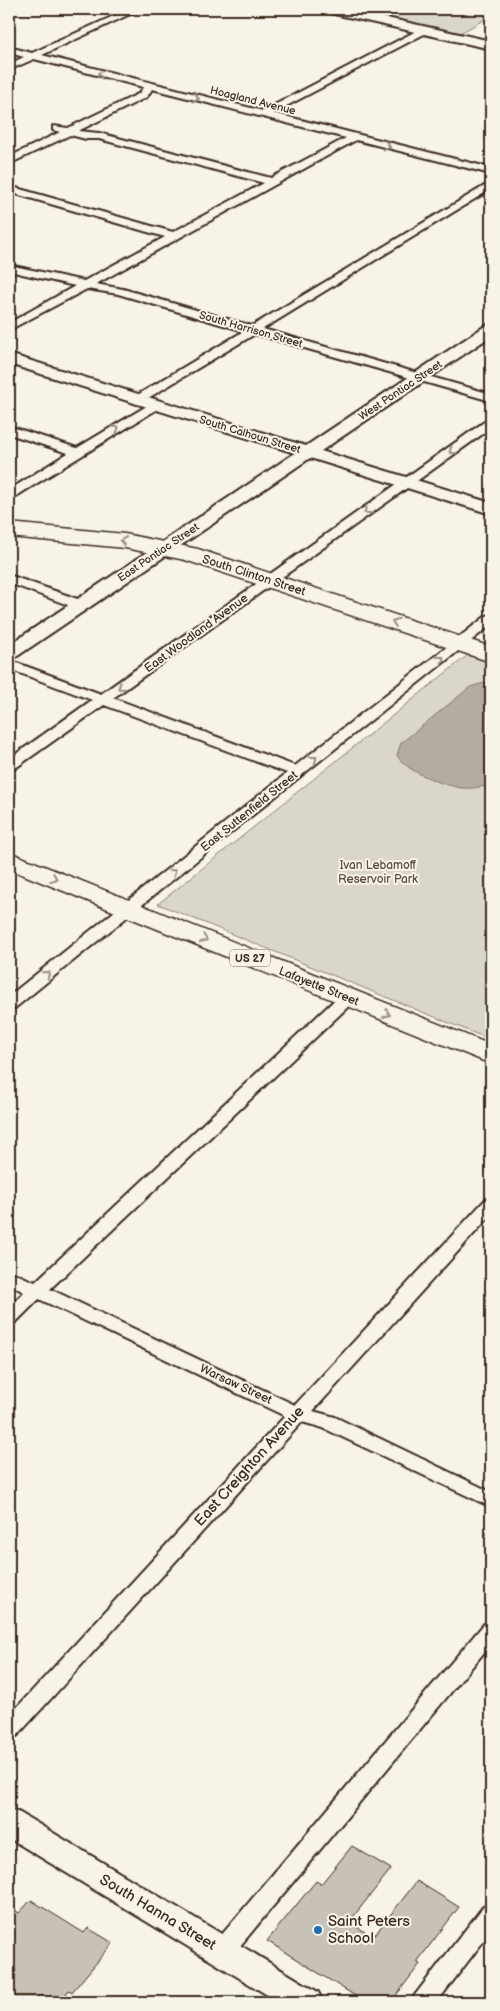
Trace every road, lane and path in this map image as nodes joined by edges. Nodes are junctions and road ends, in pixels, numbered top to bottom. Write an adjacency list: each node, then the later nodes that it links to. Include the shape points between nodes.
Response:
1 (136, 9): 6 (street)
2 (330, 9): 3 (street)
3 (425, 30): 4 (street); 9 (street)
4 (491, 46)
5 (9, 50): 6 (street, Hoagland Avenue)
6 (32, 56): 7 (street); 8 (street, Hoagland Avenue, one-way to 6)
7 (9, 67)
8 (148, 87): 9 (street, Hoagland Avenue, one-way to 9); 10 (street); 11 (street, via 144,95)
9 (263, 115): 13 (street, Hoagland Avenue)
10 (56, 128): 11 (street); 14 (street)
11 (69, 132): 12 (street); 17 (street)
12 (86, 136): 15 (street, via 99,136); 16 (street, via 90,141)
13 (354, 137): 19 (street, Hoagland Avenue, one-way to 19); 20 (street)
14 (9, 151)
15 (161, 153): 16 (street); 18 (street)
16 (151, 158): 18 (street)
17 (9, 161)
18 (177, 161): 20 (street)
19 (491, 171)
20 (268, 185): 23 (street)
21 (491, 185): 28 (street)
22 (9, 189): 23 (street)
23 (175, 236): 25 (street)
24 (9, 268): 25 (street, South Harrison Street)
25 (89, 284): 26 (street); 28 (street, South Harrison Street)
26 (9, 327)
27 (491, 329): 30 (street, West Pontiac Street)
28 (254, 330): 30 (street, South Harrison Street); 32 (street)
29 (9, 359): 32 (street, South Calhoun Street)
30 (420, 377): 31 (street, South Harrison Street); 37 (street, West Pontiac Street)
31 (491, 398)
32 (138, 400): 33 (street, South Calhoun Street)
33 (155, 405): 36 (street, one-way to 33); 37 (street, South Calhoun Street)
34 (491, 423): 38 (street, one-way to 38)
35 (9, 430): 36 (street)
36 (77, 452): 39 (street)
37 (308, 452): 38 (street, South Calhoun Street); 42 (street, East Pontiac Street)
38 (407, 483): 40 (street, South Calhoun Street); 44 (street, East Woodland Avenue, one-way to 44)
39 (9, 495)
40 (491, 509)
41 (9, 530): 42 (highway, South Clinton Street, one-way to 41)
42 (165, 548): 44 (highway, South Clinton Street); 45 (street, East Pontiac Street)
43 (9, 579): 45 (street)
44 (270, 580): 47 (highway, South Clinton Street, one-way to 44); 51 (street, East Woodland Avenue, one-way to 51)
45 (81, 605): 48 (street, East Pontiac Street)
46 (491, 619): 47 (street, East Suttenfield Street)
47 (460, 644): 49 (highway, South Clinton Street); 53 (street, East Suttenfield Street, one-way to 47)
48 (9, 653)
49 (491, 654)
50 (9, 664): 51 (street)
51 (103, 700): 52 (street, East Woodland Avenue); 53 (street)
52 (9, 766)
53 (297, 772): 55 (street, East Suttenfield Street, one-way to 53)
54 (9, 860): 55 (highway, Lafayette Street / US 27, one-way to 55)
55 (128, 908): 56 (highway, Lafayette Street / US 27, one-way to 56); 57 (street, East Suttenfield Street, one-way to 55)
56 (347, 998): 58 (highway, Lafayette Street / US 27, one-way to 58); 61 (street)
57 (9, 1004)
58 (491, 1055)
59 (491, 1204): 63 (street, East Creighton Avenue)
60 (9, 1277): 61 (street, Warsaw Street)
61 (37, 1290): 62 (street); 63 (street, Warsaw Street)
62 (9, 1317)
63 (297, 1414): 64 (street, Warsaw Street, via 328,1422); 66 (street, East Creighton Avenue)
64 (491, 1500)
65 (491, 1630): 69 (street)
66 (9, 1730)
67 (9, 1823): 69 (street, South Hanna Street)
68 (491, 1914): 71 (street)
69 (222, 1951): 70 (street, South Hanna Street)
70 (307, 2002)
71 (424, 2002)

